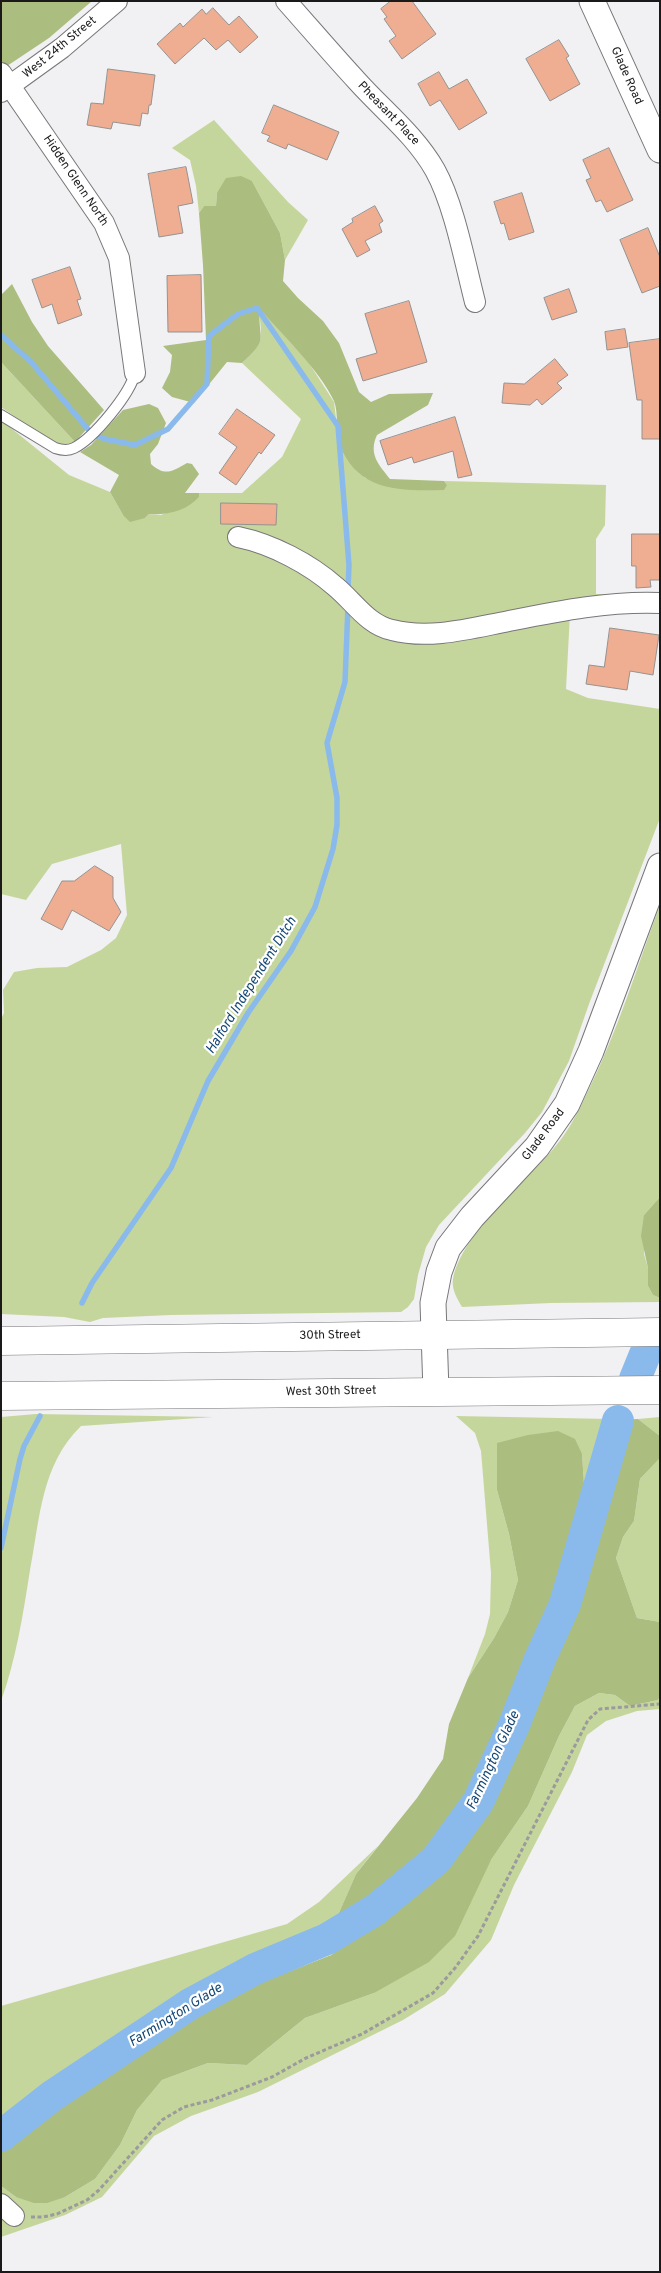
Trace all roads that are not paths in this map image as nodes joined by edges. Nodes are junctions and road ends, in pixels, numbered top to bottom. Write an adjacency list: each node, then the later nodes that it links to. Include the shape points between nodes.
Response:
1 (116, 1): 4 (street, West 24th Street, via 62,48)
2 (286, 1): 6 (street, Pheasant Place, via 396,120 436,171 447,198)
3 (592, 1): 5 (street, Glade Road)
4 (4, 84): 7 (street, Hidden Glenn North, via 104,223 114,242 122,274)
5 (660, 150)
6 (475, 302)
7 (135, 373): 8 (lane, via 132,383 114,407 91,434 73,448 62,450 46,444)
8 (1, 415)
9 (238, 537): 10 (street, via 274,549 310,568 336,586 377,624 402,633 461,630 617,602)
10 (660, 603)
11 (660, 866): 13 (street, Glade Road, via 591,1051 567,1104 538,1147 472,1217 448,1248 435,1289)
12 (660, 1332): 13 (main road, 30th Street)
13 (433, 1334): 14 (main road, 30th Street); 16 (street, Glade Road)
14 (1, 1341)
15 (660, 1390): 16 (main road, West 30th Street)
16 (436, 1391): 17 (main road, West 30th Street)
17 (1, 1396)

